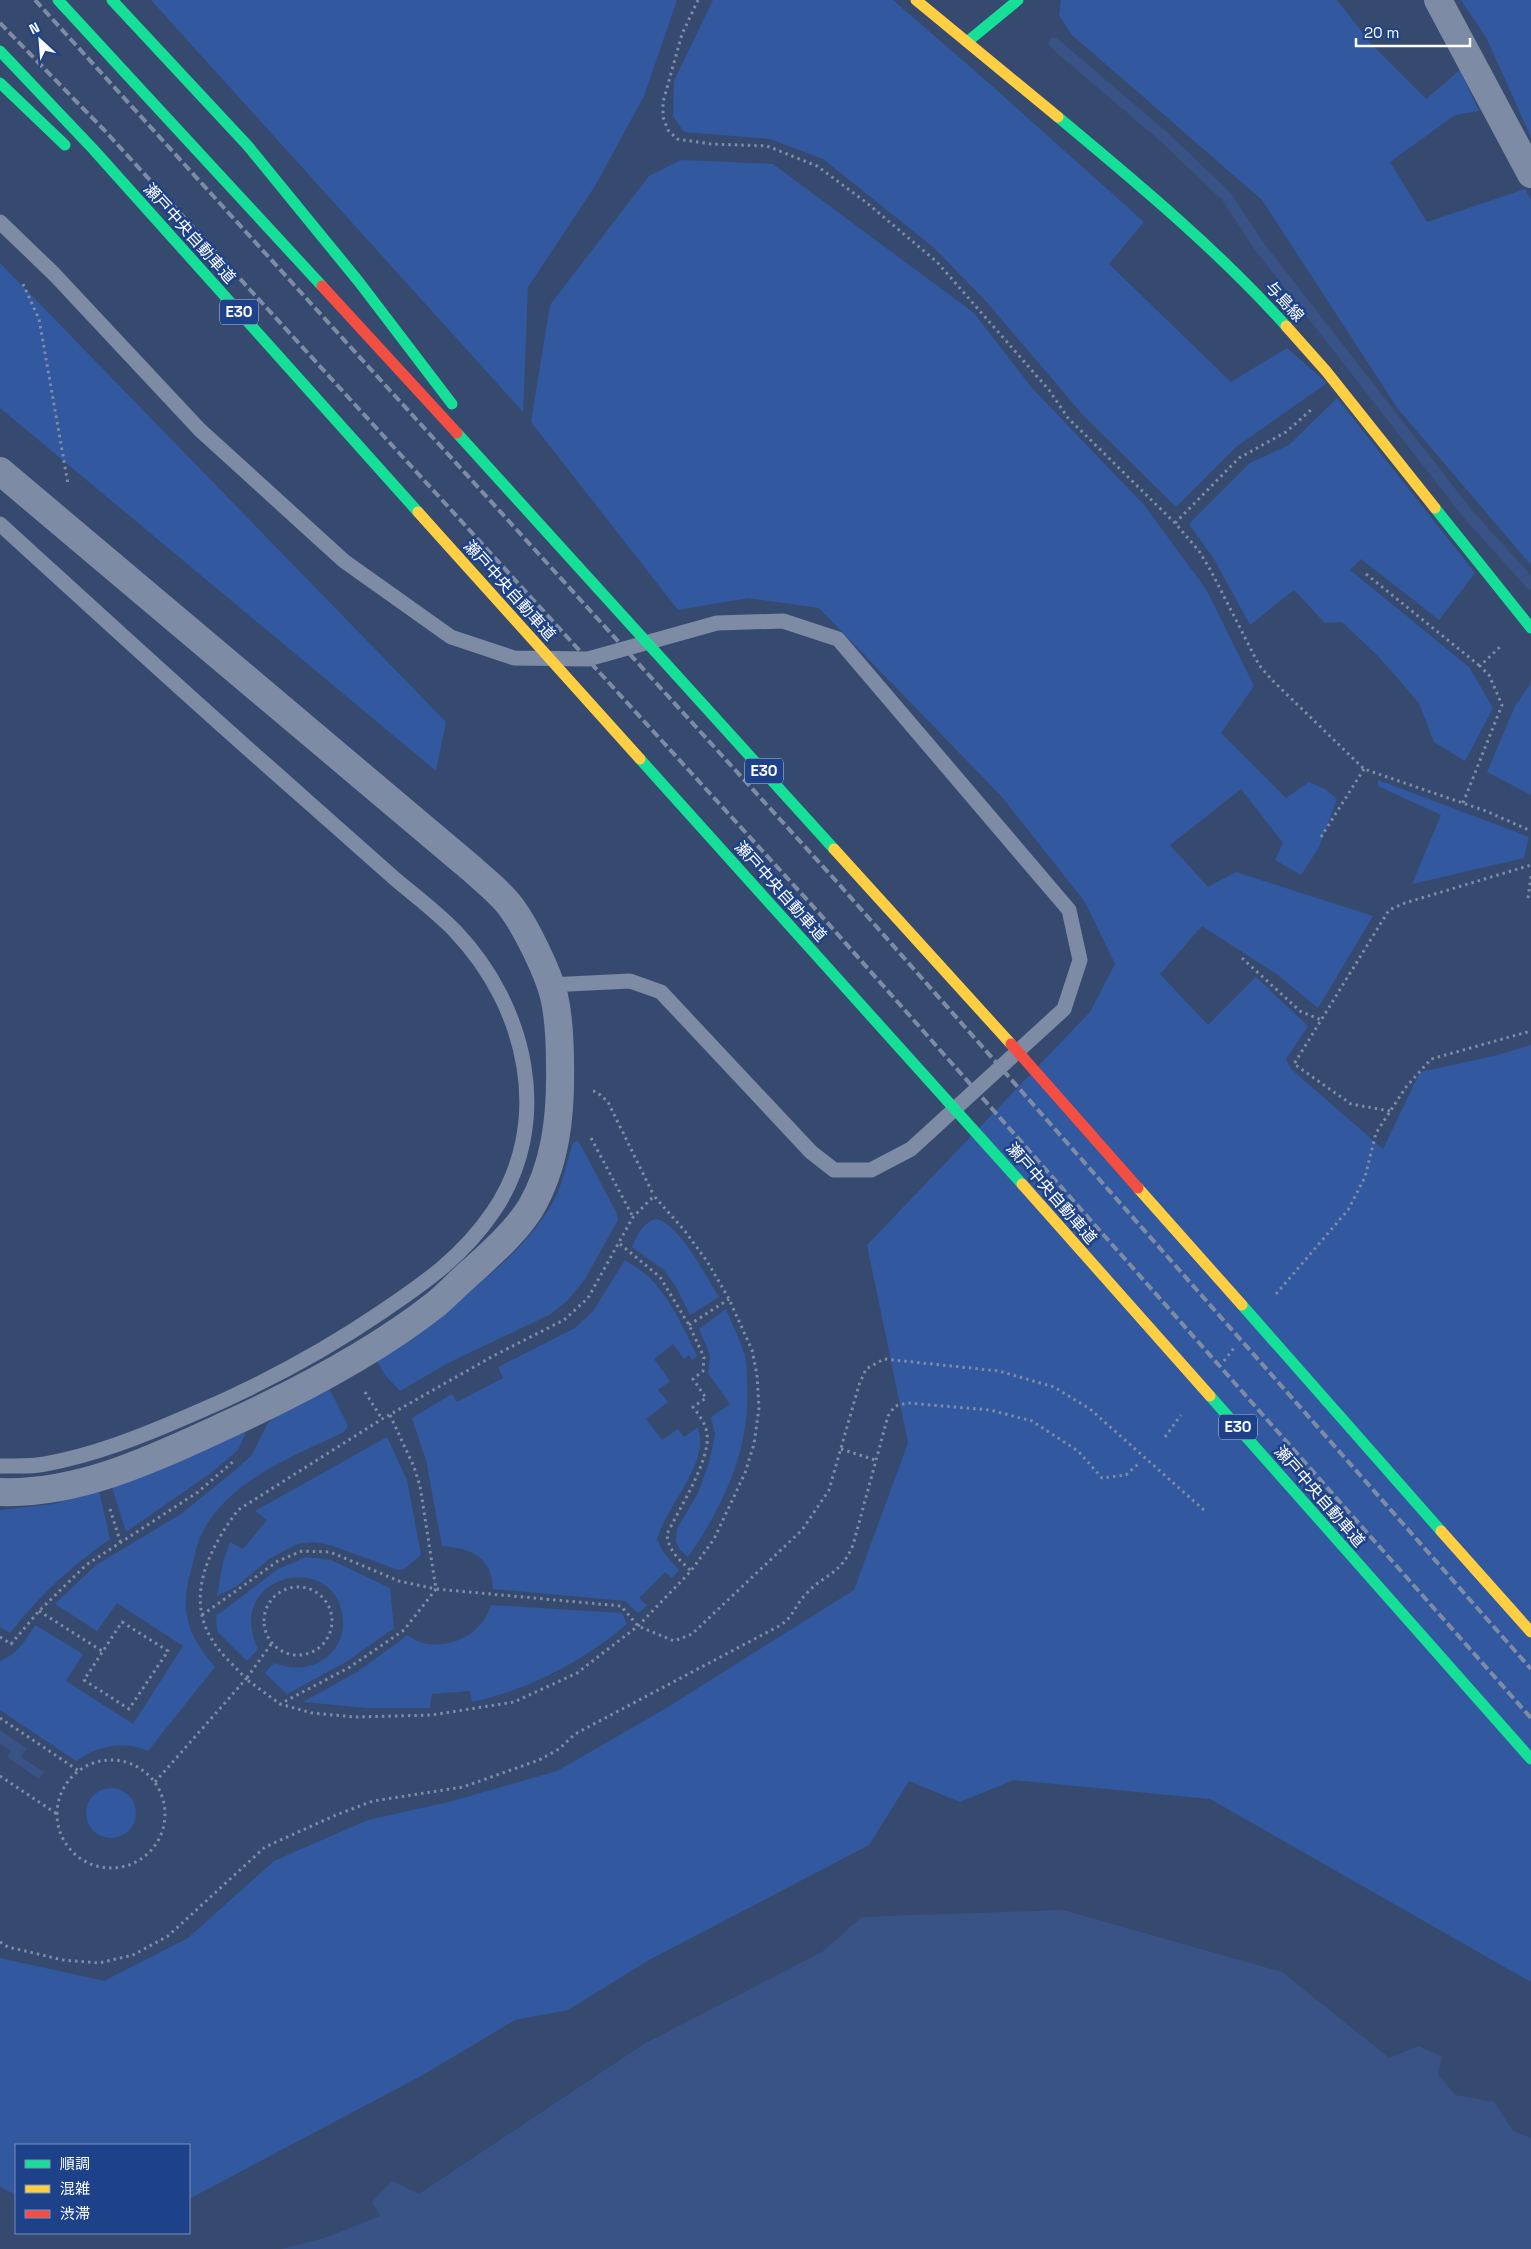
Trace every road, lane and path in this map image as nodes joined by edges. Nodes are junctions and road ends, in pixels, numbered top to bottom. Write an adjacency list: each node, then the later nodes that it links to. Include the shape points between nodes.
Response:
1 (58, 0): 19 (main road, E30)
2 (112, 0): 16 (main road, via 248,146 359,282)
3 (698, 0): 20 (path, via 682,34 663,102 663,117 668,130 677,139 767,146 817,166 867,202 937,262 1049,390 1068,418)
4 (916, 0): 7 (main road, 与島線)
5 (1018, 0): 7 (main road)
6 (1438, 0): 11 (street)
7 (967, 42): 15 (main road, 与島線, via 1124,172 1250,287)
8 (0, 52): 24 (main road, 瀬戸中央自動車道 / E30, via 100,156)
9 (0, 83): 10 (main road)
10 (76, 155)
11 (1531, 174)
12 (0, 222): 35 (lane, via 54,274 200,430 344,560 451,637 514,658 588,659 717,623 783,621 838,639 1069,910 1080,960 1064,1009 912,1149 870,1170 834,1170 811,1152 661,992 630,981)
13 (19, 275): 22 (path, via 39,319)
14 (198, 284): 24 (main road)
15 (1338, 386): 20 (path, via 1286,432 1239,458); 25 (main road, 与島線)
16 (457, 412)
17 (468, 427): 19 (main road)
18 (0, 472): 22 (street)
19 (522, 504): 64 (main road, E30, via 1006,1039)
20 (1175, 523): 27 (path, via 1211,571 1259,665)
21 (0, 524): 56 (lane, via 456,932 486,969 506,1005 522,1050 528,1095 524,1142 494,1210 467,1245 433,1278 336,1342 272,1379 219,1403 104,1450 42,1465)
22 (77, 536): 35 (street, via 472,869 511,906 534,947)
23 (1366, 574): 26 (path)
24 (474, 575): 71 (main road, 瀬戸中央自動車道 / E30, via 944,1096)
25 (1528, 625): 26 (path)
26 (1480, 666): 28 (path, via 1489,675 1502,705)
27 (1364, 769): 28 (path); 30 (path)
28 (1463, 803): 29 (path)
29 (1531, 831)
30 (1321, 837)
31 (1531, 865): 36 (path, via 1405,902 1389,910)
32 (1531, 876): 33 (path)
33 (1528, 898)
34 (1242, 958): 36 (path, via 1300,1011)
35 (549, 985): 38 (street, via 554,995 560,1049)
36 (1321, 1020): 39 (path, via 1294,1064 1351,1104)
37 (1531, 1031): 39 (path, via 1432,1059 1406,1087)
38 (560, 1090): 41 (path, via 597,1092 608,1102); 49 (street, via 559,1118 548,1170 529,1209 497,1248 436,1304 366,1352)
39 (1390, 1112): 45 (path, via 1376,1133 1365,1177 1348,1210)
40 (604, 1163): 42 (path)
41 (654, 1196): 42 (path); 44 (path, via 707,1261)
42 (633, 1217): 43 (path)
43 (620, 1244): 46 (path, via 660,1277); 51 (path, via 588,1298 564,1320)
44 (730, 1299): 46 (path); 59 (path, via 752,1350 757,1375 759,1408 754,1444 731,1505 714,1539)
45 (1271, 1301)
46 (689, 1325): 59 (path, via 704,1358 703,1371 693,1379 706,1398 693,1407 708,1435 695,1481 667,1534 667,1544)
47 (1235, 1346): 48 (path)
48 (1224, 1361)
49 (262, 1409): 57 (street, via 184,1445 100,1477 63,1486); 61 (path, via 242,1454 198,1492 86,1565)
50 (1182, 1414): 52 (path)
51 (390, 1415): 60 (path, via 420,1486); 62 (path, via 238,1510 224,1528 204,1569 198,1596)
52 (1164, 1437)
53 (841, 1449): 54 (path); 58 (path, via 866,1369 884,1359 999,1371 1054,1386 1090,1408); 63 (path, via 828,1490 802,1530 692,1634 674,1641)
54 (875, 1460): 55 (path, via 888,1416 895,1406 908,1403 990,1410 1032,1421 1078,1451 1102,1478 1126,1475); 76 (path, via 847,1561 807,1592 791,1618 575,1734 559,1749 539,1760 463,1787 374,1801 265,1847 168,1936 134,1955 99,1963 63,1960 8,1947)
55 (1139, 1463)
56 (0, 1466)
57 (0, 1492)
58 (1205, 1511)
59 (691, 1571): 63 (path)
60 (436, 1589): 62 (path, via 399,1582 330,1552 302,1551 278,1562); 63 (path, via 621,1606); 69 (path, via 404,1630 350,1667)
61 (39, 1611): 65 (path, via 11,1644); 67 (path)
62 (202, 1615): 68 (path, via 210,1638)
63 (638, 1626): 69 (path, via 577,1673 514,1702 432,1715 355,1717 312,1713)
64 (1531, 1632)
65 (0, 1637)
66 (272, 1642): 66 (path, via 267,1633 266,1612 278,1594 299,1587 310,1589 327,1602 332,1624 323,1645 308,1653 291,1654); 68 (path)
67 (102, 1651): 67 (path, via 84,1680 129,1709 168,1651 122,1622)
68 (246, 1679): 69 (path); 74 (path)
69 (280, 1704)
70 (0, 1718): 72 (path)
71 (1531, 1759)
72 (79, 1771): 74 (path, via 106,1760 124,1761 142,1769); 75 (path, via 72,1775 62,1790)
73 (0, 1776): 75 (path)
74 (155, 1782): 75 (path, via 164,1798 166,1817 161,1835 152,1850 139,1861 123,1867 89,1864 75,1855 63,1842 57,1826)
75 (57, 1814)
76 (0, 1942)

